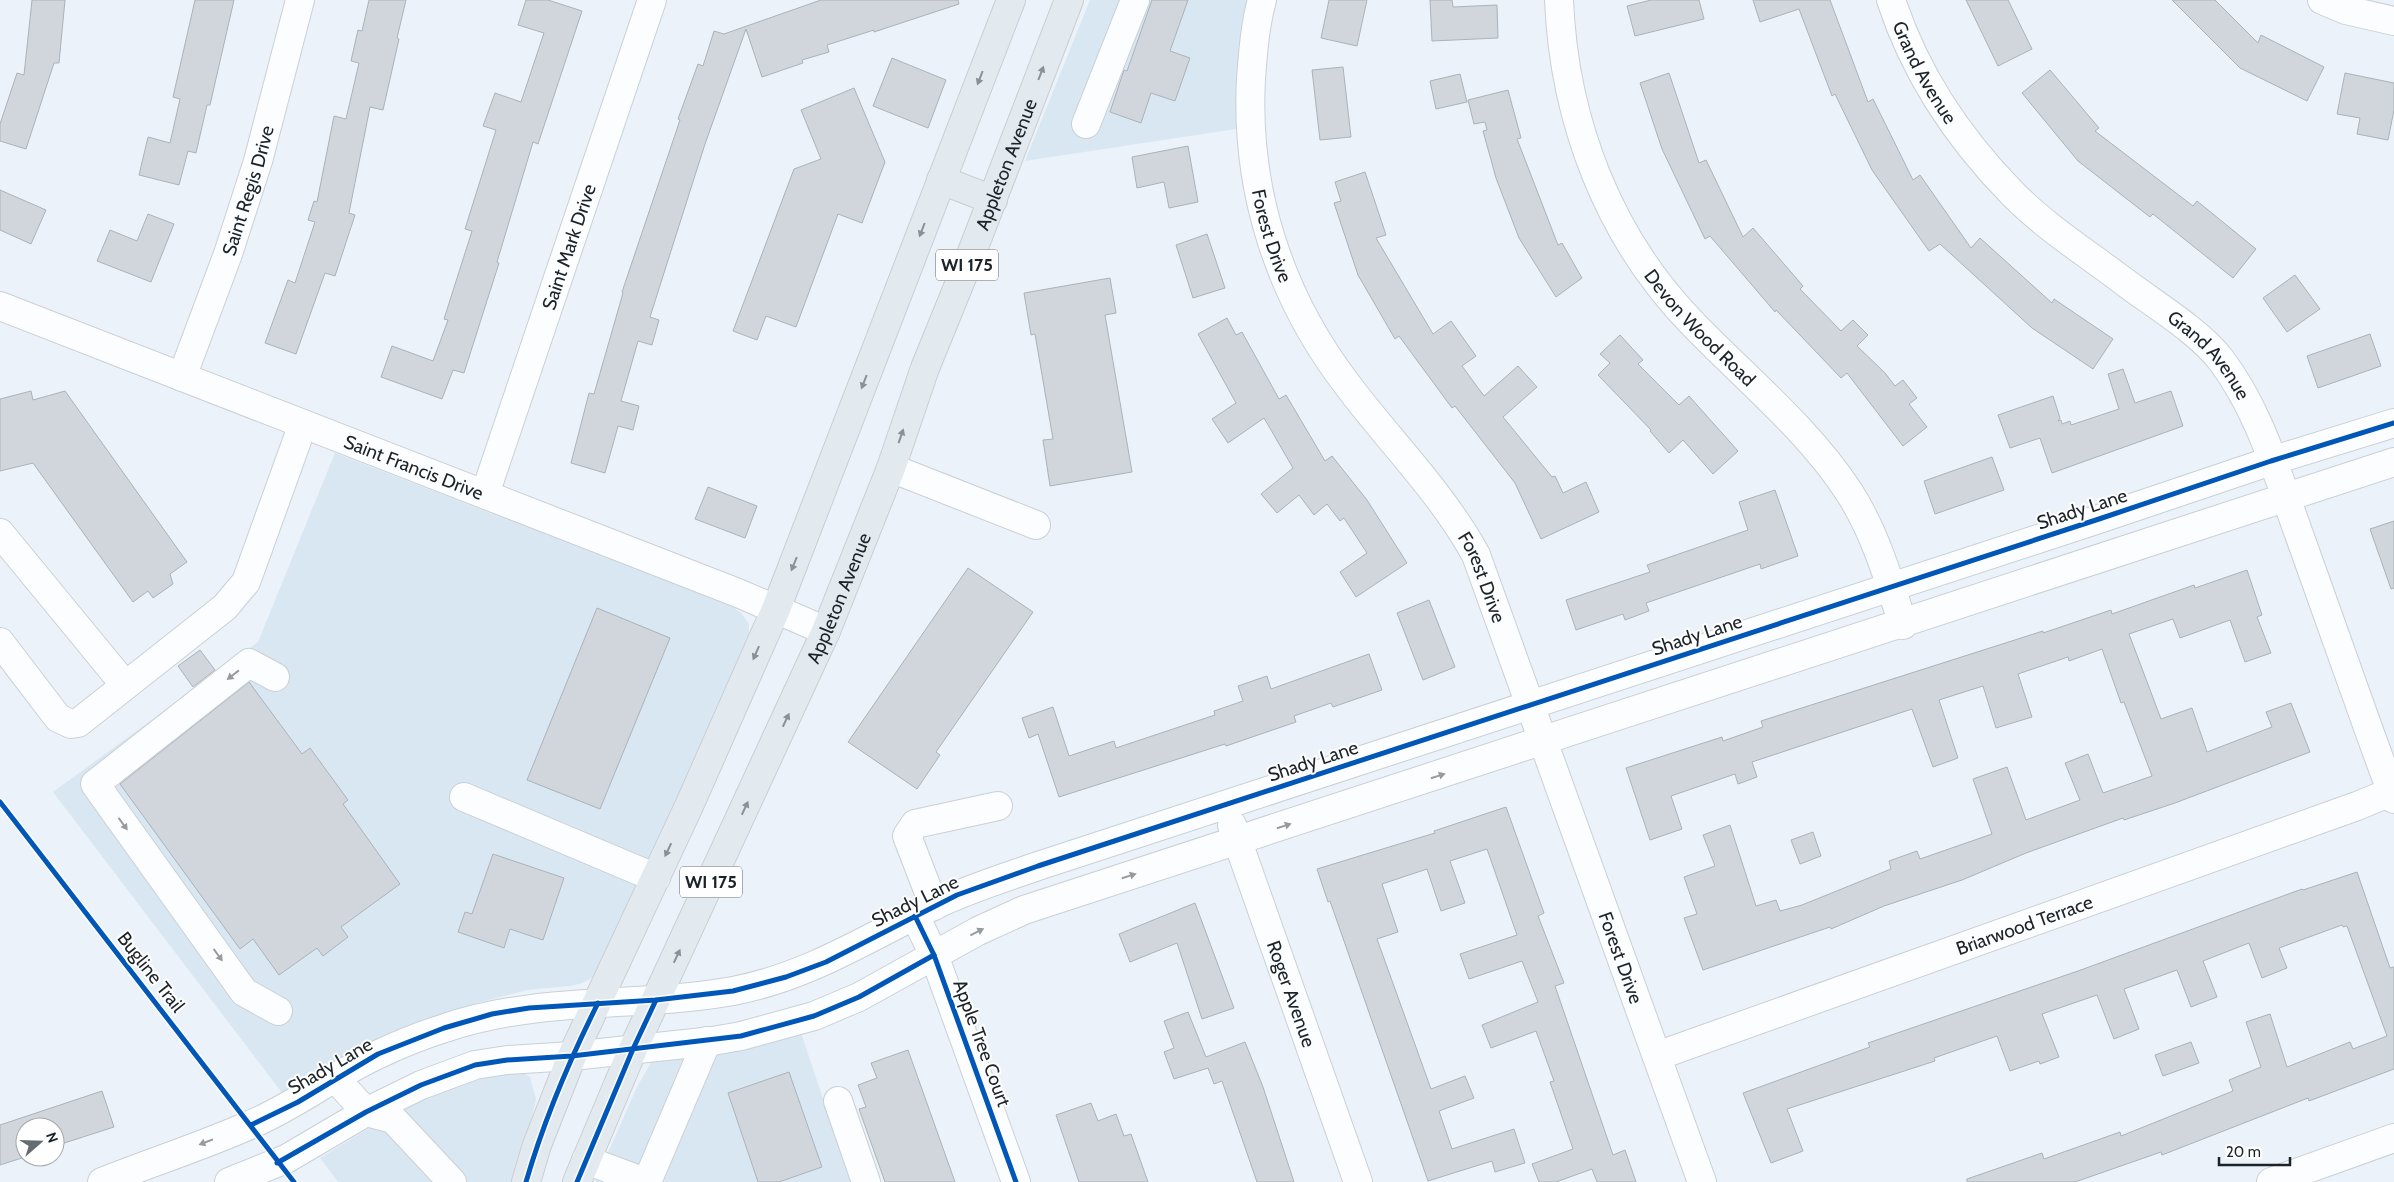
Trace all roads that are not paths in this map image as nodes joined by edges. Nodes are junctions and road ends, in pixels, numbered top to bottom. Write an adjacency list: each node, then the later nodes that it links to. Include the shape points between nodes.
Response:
1 (300, 0): 15 (street, Saint Regis Drive, via 258,161 228,254)
2 (652, 0): 21 (street, Saint Mark Drive)
3 (1011, 0): 12 (main road, WI 175, one-way to 12)
4 (1069, 0): 13 (main road, Appleton Avenue / WI 175, one-way to 4)
5 (1135, 0): 11 (street)
6 (1262, 0): 32 (street, Forest Drive, via 1252,53 1250,104 1251,142 1268,235 1296,304 1323,350 1436,494 1476,555)
7 (1559, 0): 25 (street, Devon Wood Road, via 1568,83 1588,156 1602,192 1635,252 1691,323 1819,451 1850,493 1872,535)
8 (1891, 0): 18 (street, Grand Avenue, via 1925,79 1973,150 2037,216 2195,335 2219,358 2246,398)
9 (2322, 0): 10 (street, via 2346,10)
10 (2394, 21)
11 (1086, 124)
12 (941, 180): 13 (main road); 26 (main road, WI 175, one-way to 26)
13 (993, 200): 20 (main road, Appleton Avenue / WI 175, one-way to 13, via 924,368)
14 (0, 306): 15 (street, Saint Francis Drive)
15 (182, 377): 17 (street, Saint Francis Drive)
16 (2394, 422): 18 (street, Shady Lane)
17 (303, 424): 21 (street, Saint Francis Drive); 31 (street, via 246,582 225,607)
18 (2271, 460): 22 (street, Grand Avenue); 25 (street, Shady Lane)
19 (2394, 462): 22 (street)
20 (891, 468): 23 (street); 28 (main road, Appleton Avenue / WI 175)
21 (485, 494): 26 (street, Saint Francis Drive)
22 (2286, 498): 27 (street); 34 (street, Grand Avenue)
23 (1036, 525)
24 (0, 533): 31 (street)
25 (1891, 587): 27 (street, Devon Wood Road); 32 (street, Shady Lane)
26 (776, 609): 28 (street, Saint Francis Drive); 39 (main road, WI 175, one-way to 39)
27 (1903, 625): 33 (street)
28 (826, 631): 42 (main road, Appleton Avenue / WI 175, one-way to 28)
29 (0, 642): 31 (street, via 58,718 71,724)
30 (275, 677): 44 (street, one-way to 44, via 249,663 94,784 244,992)
31 (125, 685)
32 (1531, 706): 33 (street, Forest Drive); 36 (street, Shady Lane)
33 (1544, 742): 38 (street, one-way to 33); 48 (street, Forest Drive)
34 (2393, 796): 48 (street, Briarwood Terrace, via 2357,806)
35 (464, 797): 39 (street)
36 (1225, 805): 38 (street, Roger Avenue); 40 (street, Shady Lane, via 1038,866 956,895)
37 (998, 806): 40 (street, Apple Tree Court, via 915,824 907,836)
38 (1237, 842): 41 (street, one-way to 38, via 1024,910); 61 (street, Roger Avenue)
39 (656, 878): 43 (main road, WI 175)
40 (924, 911): 41 (street, Apple Tree Court); 42 (street, Shady Lane, via 826,962 786,978 733,991)
41 (934, 956): 45 (street, via 859,997 814,1016 741,1036); 60 (street, Apple Tree Court)
42 (656, 1000): 43 (street, Shady Lane); 46 (main road, Appleton Avenue / WI 175)
43 (598, 1003): 47 (main road, WI 175); 49 (street, Shady Lane, via 528,1008 483,1016 378,1054)
44 (278, 1011)
45 (707, 1041): 46 (street); 58 (street)
46 (633, 1050): 47 (street); 53 (main road, Appleton Avenue / WI 175)
47 (572, 1056): 51 (street, via 475,1065 421,1085); 57 (main road, WI 175)
48 (1657, 1056): 62 (street, Forest Drive)
49 (336, 1079): 51 (street); 54 (street, Shady Lane, one-way to 54, via 251,1125)
50 (838, 1101): 59 (street)
51 (366, 1112): 55 (street, via 286,1158); 56 (street, via 393,1119)
52 (2394, 1138): 63 (street)
53 (582, 1171): 58 (street)
54 (102, 1182)
55 (229, 1182)
56 (452, 1182)
57 (526, 1182)
58 (646, 1182)
59 (866, 1182)
60 (1016, 1182)
61 (1358, 1182)
62 (1702, 1182)
63 (2271, 1182)

